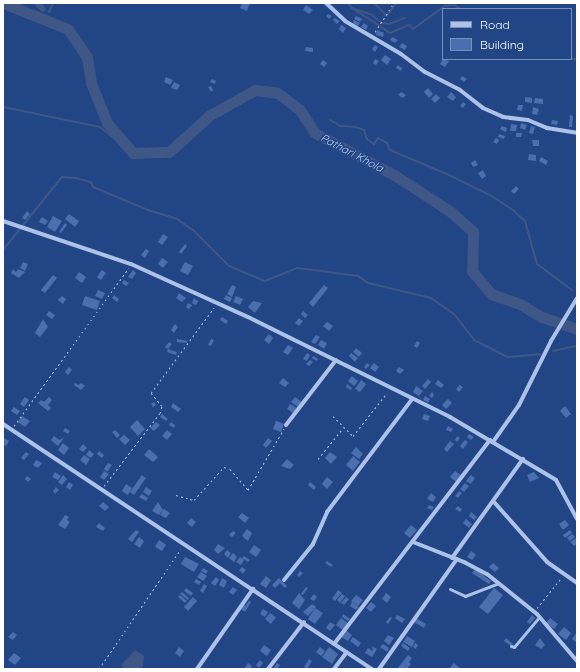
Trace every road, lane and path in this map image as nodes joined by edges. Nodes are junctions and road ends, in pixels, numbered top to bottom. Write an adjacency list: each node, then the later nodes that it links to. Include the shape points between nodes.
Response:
1 (326, 3): 3 (street, via 345,21)
2 (394, 3): 3 (path)
3 (371, 37): 4 (street, via 503,117 528,120 547,128)
4 (577, 133)
5 (3, 221): 6 (street)
6 (131, 264): 8 (street); 16 (path)
7 (577, 298): 17 (street, via 551,341 519,405)
8 (218, 303): 9 (street); 20 (path, via 151,393 162,406 160,413)
9 (336, 360): 10 (street); 14 (street)
10 (390, 387): 11 (street); 15 (path, via 356,434 351,434)
11 (412, 399): 17 (street); 28 (street, via 327,512 313,544)
12 (333, 416): 15 (path)
13 (3, 424): 16 (street)
14 (286, 425): 21 (path, via 248,490 230,469 224,467 194,500)
15 (344, 427): 18 (path)
16 (11, 430): 20 (street)
17 (491, 441): 19 (street); 24 (street)
18 (318, 459)
19 (523, 459): 22 (street); 23 (street, via 556,480)
20 (101, 489): 25 (street)
21 (176, 495)
22 (494, 502): 26 (street); 27 (street, via 528,543)
23 (577, 519)
24 (412, 542): 26 (street); 36 (street)
25 (184, 544): 31 (street); 40 (path)
26 (455, 558): 29 (street, via 474,566); 45 (street)
27 (563, 575): 30 (street); 33 (path)
28 (284, 580)
29 (500, 583): 32 (lane, via 465,596); 33 (street)
30 (577, 583)
31 (253, 589): 35 (street); 41 (street)
32 (450, 589)
33 (534, 612): 34 (street)
34 (539, 616): 37 (lane, via 514,647); 39 (street)
35 (304, 622): 36 (street); 42 (street)
36 (334, 644): 38 (street)
37 (511, 646)
38 (347, 652): 43 (street); 44 (street)
39 (577, 661)
40 (99, 669)
41 (197, 669)
42 (268, 669)
43 (334, 669)
44 (372, 669)
45 (379, 669)

